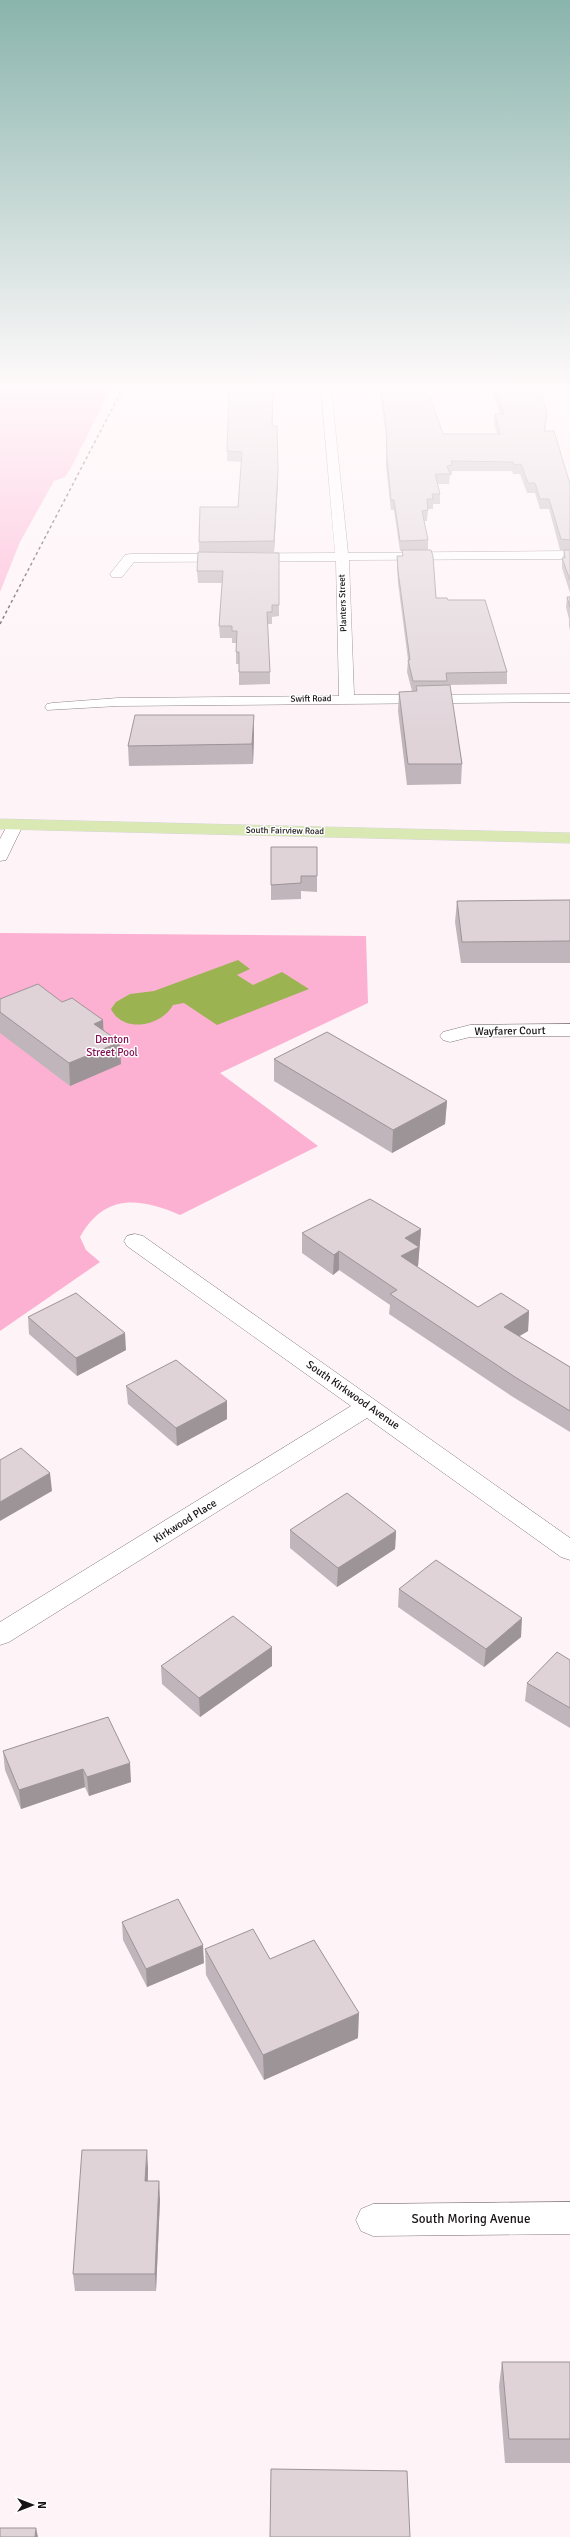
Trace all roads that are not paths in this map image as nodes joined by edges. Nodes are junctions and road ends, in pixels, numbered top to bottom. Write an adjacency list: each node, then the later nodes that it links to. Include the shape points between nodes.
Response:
1 (337, 506): 3 (street, Planters Street)
2 (570, 555): 3 (street)
3 (342, 556): 4 (street, via 130,558); 6 (street, Planters Street)
4 (117, 574)
5 (570, 698): 6 (street, Swift Road)
6 (347, 699): 7 (street, Swift Road, via 118,702)
7 (52, 707)
8 (8, 825): 9 (main road, South Fairview Road); 10 (street)
9 (570, 838)
10 (0, 856)
11 (570, 1030): 12 (street, Wayfarer Court, via 470,1032)
12 (450, 1036)
13 (135, 1241): 14 (street, South Kirkwood Avenue)
14 (370, 1406): 15 (street, South Kirkwood Avenue); 16 (street, Kirkwood Place)
15 (570, 1551)
16 (0, 1635)
17 (570, 2218): 18 (street, South Moring Avenue)
18 (373, 2220)

